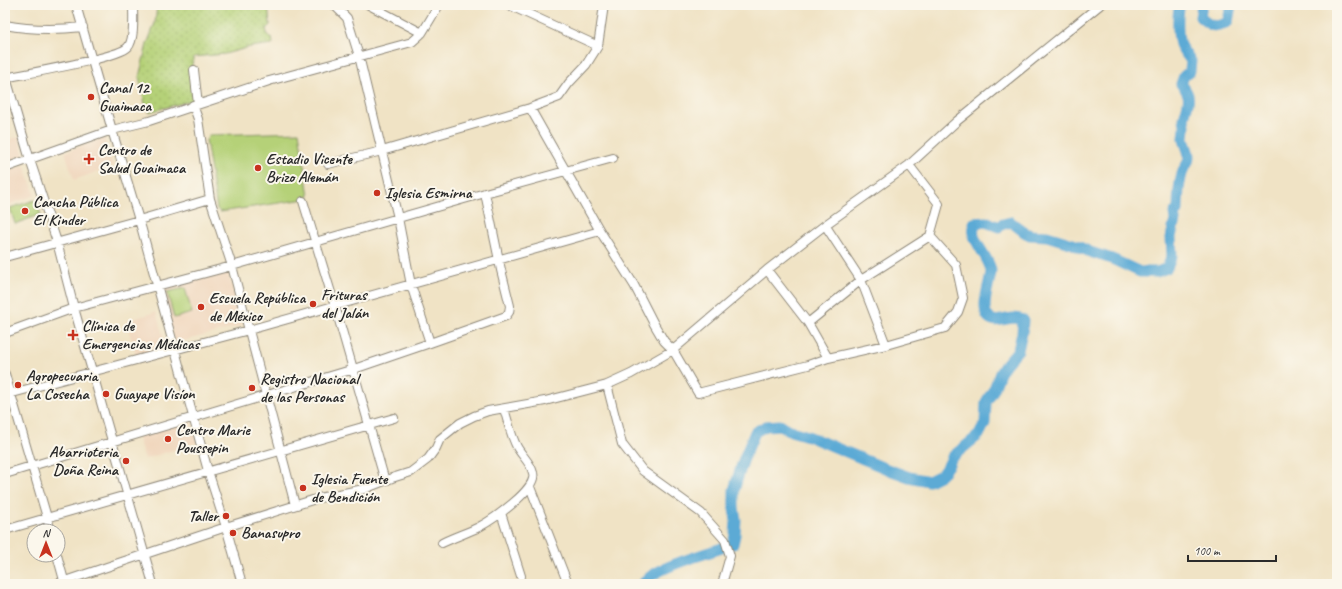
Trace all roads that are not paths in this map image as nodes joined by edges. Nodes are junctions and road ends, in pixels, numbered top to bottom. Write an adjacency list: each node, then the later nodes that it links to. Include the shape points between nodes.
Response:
1 (76, 5): 10 (street)
2 (133, 5): 14 (street, via 133,27 127,48)
3 (334, 5): 13 (street, via 347,18)
4 (369, 5): 11 (street)
5 (439, 5): 11 (street)
6 (510, 5): 12 (street)
7 (604, 5): 12 (street)
8 (1100, 5): 24 (street, via 957,121)
9 (5, 25): 10 (street, via 44,30)
10 (83, 27): 14 (street)
11 (422, 34): 13 (street, via 412,42)
12 (598, 46): 18 (street, via 586,66 559,97)
13 (359, 56): 17 (street, via 269,80); 20 (street)
14 (92, 60): 16 (street); 19 (street)
15 (194, 70): 17 (street)
16 (5, 76): 22 (street)
17 (195, 105): 19 (street, via 149,121); 28 (street)
18 (530, 108): 20 (street); 26 (street)
19 (112, 130): 22 (street); 31 (street)
20 (382, 151): 23 (street); 30 (street)
21 (613, 158): 26 (street)
22 (30, 160): 25 (street); 35 (street)
23 (328, 164)
24 (909, 165): 32 (street); 34 (street, via 939,204)
25 (5, 168)
26 (566, 171): 27 (street); 33 (street)
27 (485, 193): 30 (street); 38 (street)
28 (210, 199): 31 (street); 39 (street)
29 (303, 201): 36 (street)
30 (398, 218): 36 (street); 43 (street)
31 (139, 220): 35 (street); 42 (street)
32 (825, 225): 40 (street); 41 (street)
33 (600, 231): 38 (street); 52 (street, via 634,285 664,341)
34 (930, 236): 41 (street); 50 (street, via 956,265 963,298 958,312 945,328)
35 (57, 242): 37 (street); 45 (street)
36 (315, 242): 39 (street); 44 (street)
37 (5, 257)
38 (499, 260): 43 (street); 49 (street, via 510,306 508,314 502,319)
39 (232, 266): 42 (street); 47 (street)
40 (767, 270): 46 (street); 52 (street)
41 (861, 280): 46 (street); 50 (street)
42 (157, 285): 45 (street); 51 (street)
43 (411, 285): 44 (street); 49 (street)
44 (335, 306): 47 (street); 54 (street)
45 (74, 308): 48 (street); 55 (street)
46 (808, 323): 53 (street)
47 (249, 330): 51 (street); 59 (street)
48 (5, 333)
49 (430, 344): 54 (street)
50 (886, 345): 53 (street)
51 (174, 350): 55 (street); 61 (street)
52 (673, 350): 53 (street, via 698,393); 57 (street)
53 (828, 358)
54 (354, 368): 59 (street); 63 (street)
55 (93, 371): 58 (street); 64 (street)
56 (5, 374): 58 (street)
57 (607, 385): 60 (street); 87 (street, via 622,444 643,471 701,513 724,540 730,556)
58 (8, 394): 66 (street)
59 (266, 394): 61 (street); 65 (street)
60 (504, 409): 69 (street, via 488,411 460,423 440,439 428,459 419,467); 70 (street, via 517,446 534,473)
61 (193, 417): 64 (street); 67 (street)
62 (394, 418): 63 (street)
63 (369, 424): 65 (street); 69 (street)
64 (113, 441): 66 (street); 71 (street)
65 (281, 449): 67 (street); 72 (street)
66 (31, 466): 68 (street); 74 (street)
67 (208, 471): 71 (street); 76 (street)
68 (5, 474)
69 (385, 480): 72 (street, via 364,489 319,498)
70 (530, 487): 73 (street); 86 (street)
71 (128, 495): 74 (street); 79 (street)
72 (296, 506): 76 (street)
73 (501, 513): 78 (street, via 478,527); 81 (street)
74 (47, 518): 75 (street); 77 (street)
75 (49, 523)
76 (226, 527): 79 (street); 85 (street)
77 (5, 530)
78 (442, 543)
79 (144, 554): 82 (street); 84 (street)
80 (59, 563): 82 (street)
81 (521, 576)
82 (65, 583): 83 (street)
83 (56, 584)
84 (153, 584)
85 (242, 584)
86 (568, 584)
87 (722, 584)

